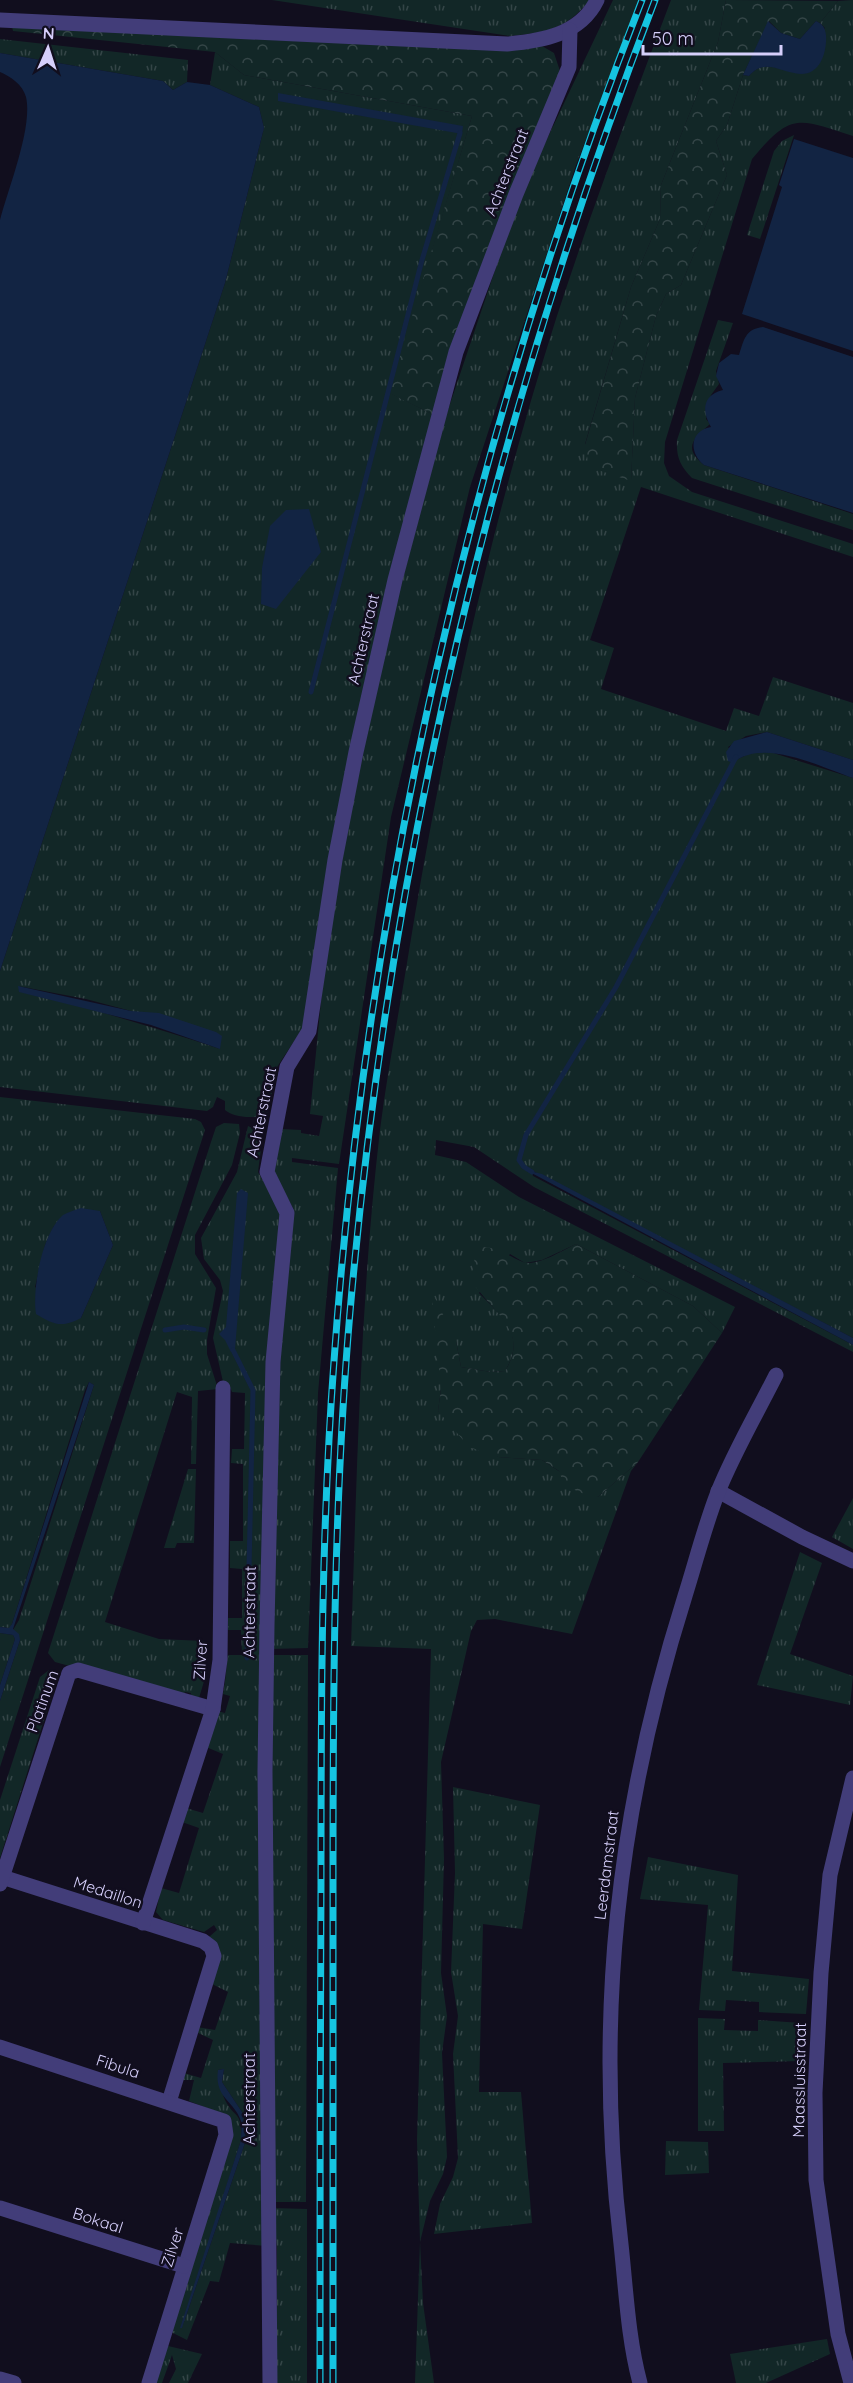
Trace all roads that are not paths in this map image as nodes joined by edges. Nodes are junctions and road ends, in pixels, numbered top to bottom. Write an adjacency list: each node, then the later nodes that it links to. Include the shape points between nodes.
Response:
1 (597, 0): 3 (street)
2 (0, 20): 3 (street, via 507,44 542,40)
3 (570, 30): 20 (street, Achterstraat, via 569,67 456,352 398,569 335,860 309,1031 286,1067 267,1172 287,1213 273,1362 267,1626)
4 (776, 1375): 6 (street, Leerdamstraat)
5 (223, 1388): 8 (street, Zilver, via 220,1660)
6 (718, 1491): 7 (street); 21 (street, Leerdamstraat, via 647,1729 628,1821 614,1950 609,2035 612,2173)
7 (853, 1561)
8 (213, 1709): 10 (street, Platinum, via 78,1670 69,1673); 11 (street, Zilver)
9 (853, 1778): 22 (street, Maassluisstraat, via 830,1875 820,1973 815,2093 816,2181 838,2334)
10 (1, 1880): 11 (street, Medaillon)
11 (143, 1923): 13 (street, Medaillon, via 203,1941 214,1956)
12 (0, 2047): 13 (street, Fibula)
13 (169, 2102): 14 (street, Fibula)
14 (224, 2121): 16 (street, Zilver, via 226,2135)
15 (0, 2208): 16 (street, Bokaal)
16 (184, 2266): 19 (street, Zilver)
17 (0, 2379): 18 (street)
18 (14, 2383)
19 (149, 2383)
20 (270, 2383)
21 (640, 2383)
22 (851, 2383)

